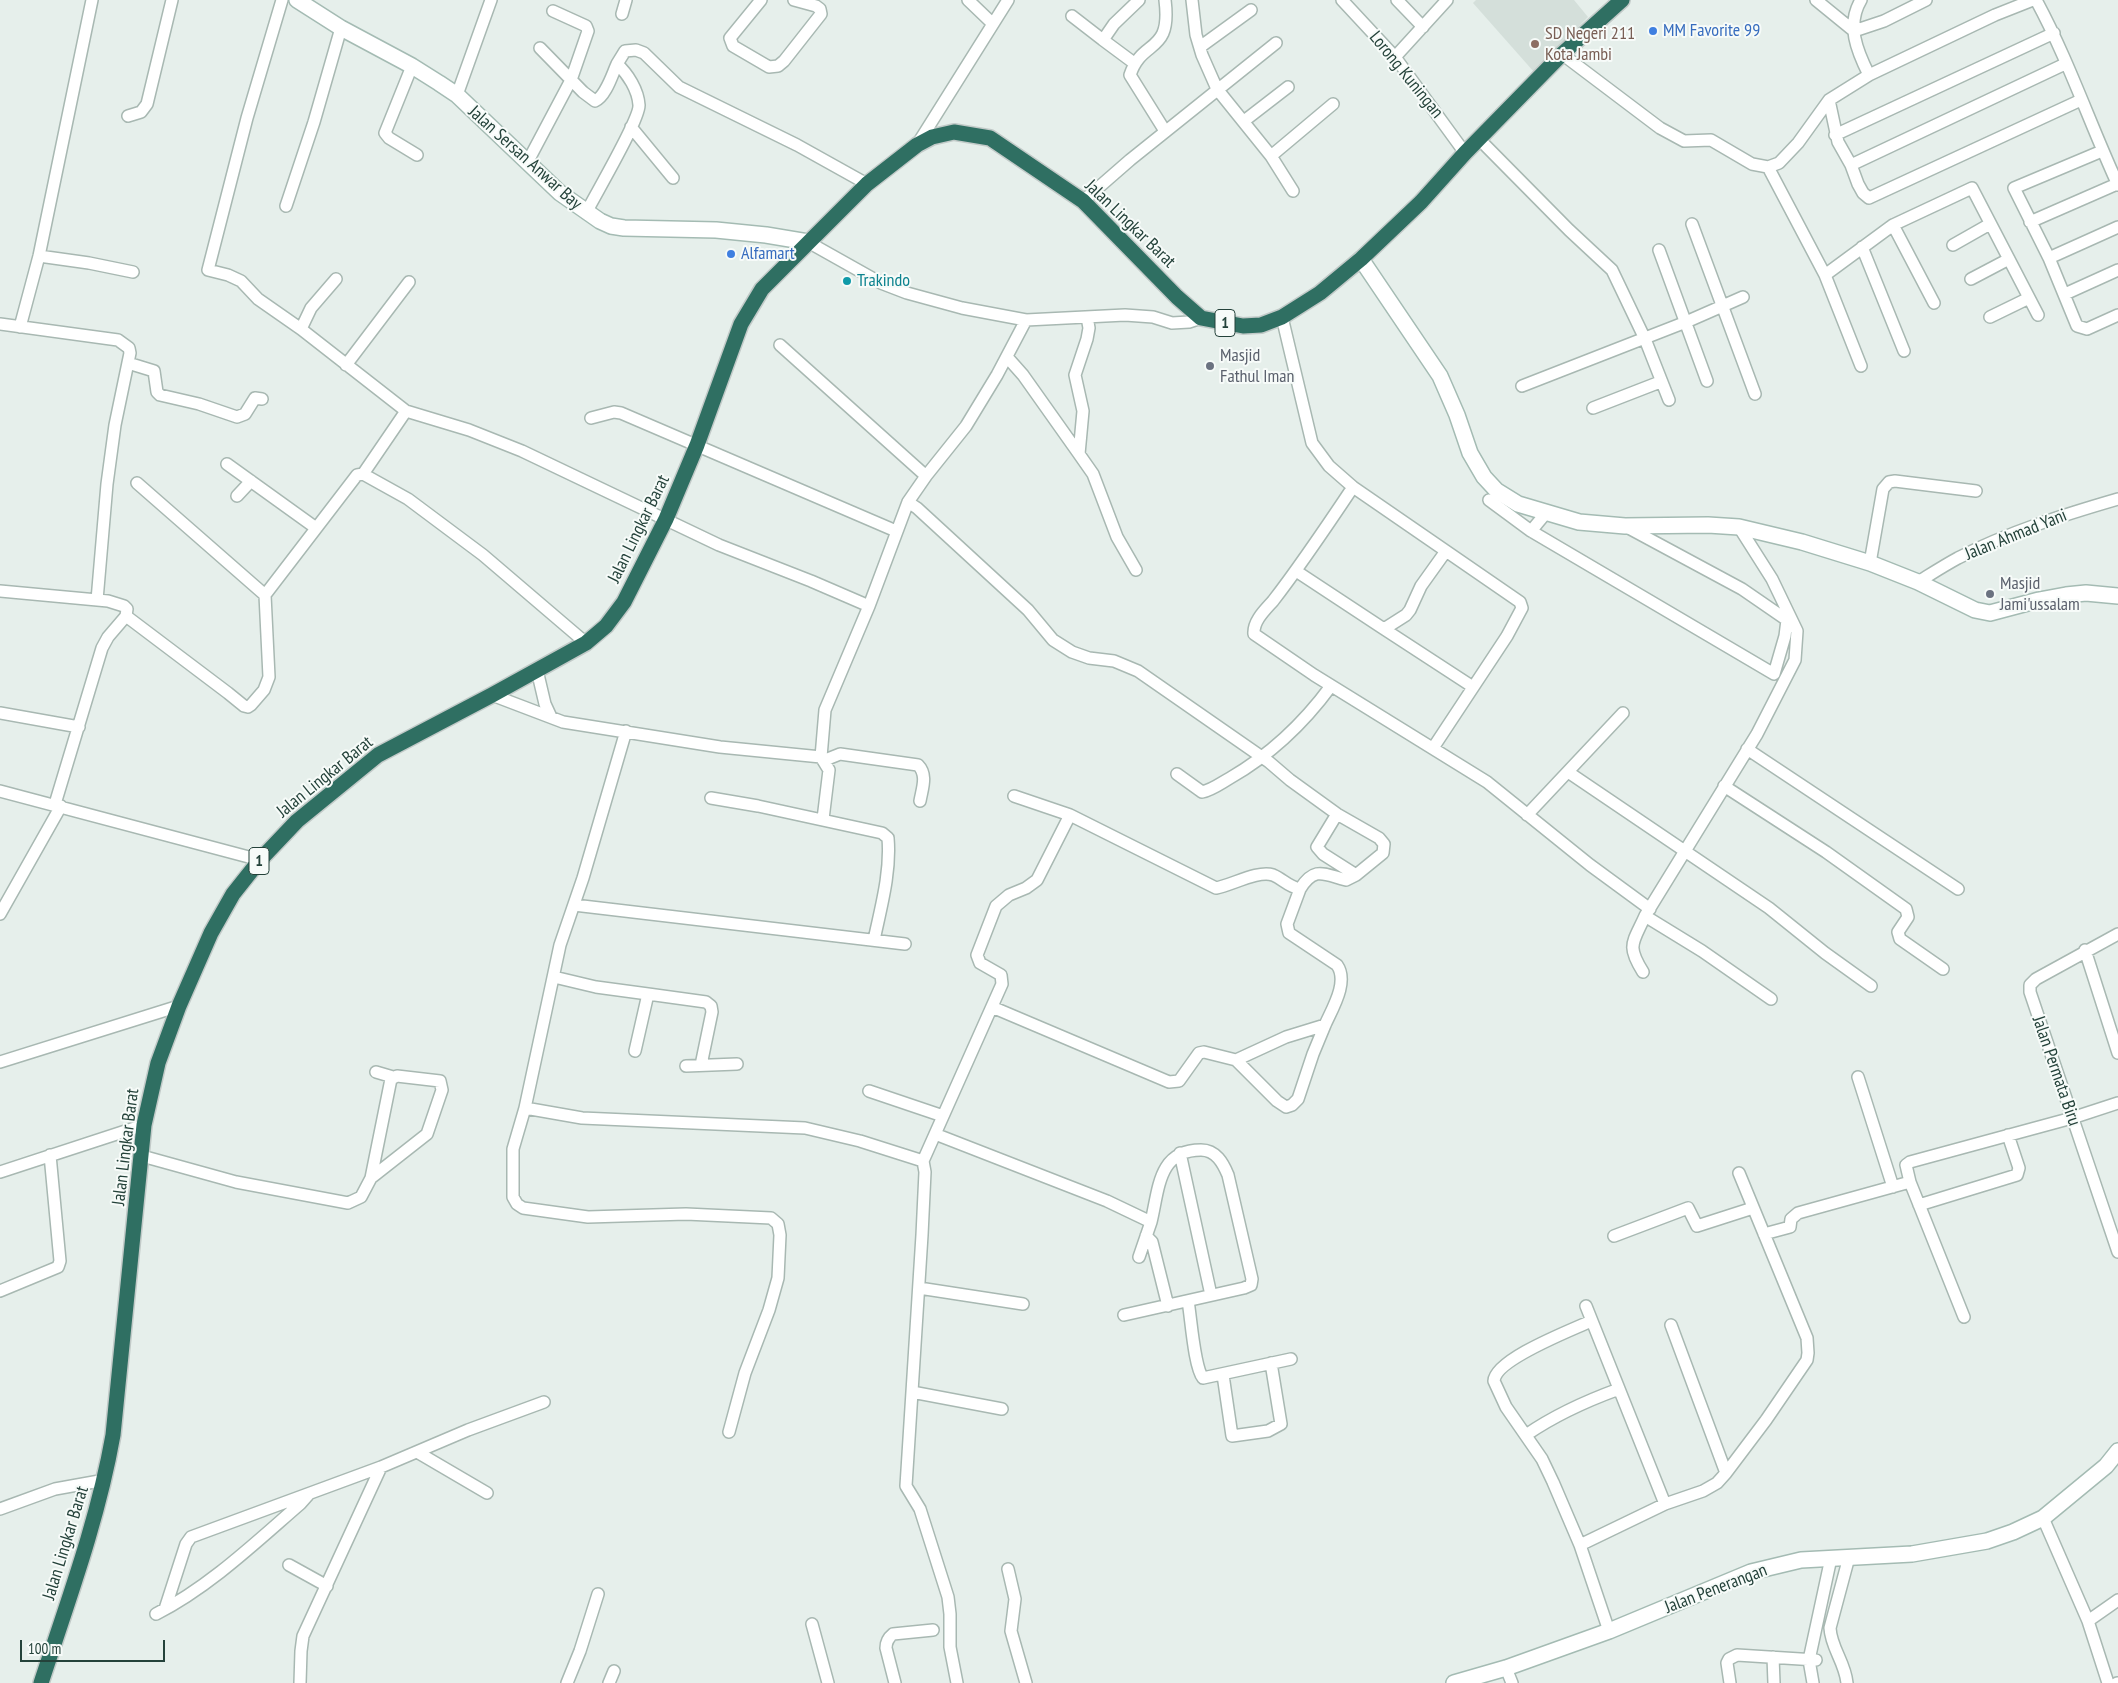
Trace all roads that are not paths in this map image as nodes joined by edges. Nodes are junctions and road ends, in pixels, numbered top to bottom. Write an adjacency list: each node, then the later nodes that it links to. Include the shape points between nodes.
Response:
1 (92, 0): 79 (street)
2 (172, 0): 49 (street, via 147,104 141,112)
3 (282, 0): 104 (street, via 247,118 208,270 240,281 258,299)
4 (297, 0): 28 (street, Jalan Sersan Anwar Bay)
5 (491, 0): 45 (street)
6 (626, 0): 24 (street)
7 (761, 0): 8 (street, via 730,42 770,67 778,66 784,60 821,14 816,6)
8 (794, 0)
9 (968, 0): 26 (street)
10 (1008, 0): 26 (street)
11 (1139, 0): 31 (street)
12 (1164, 0): 37 (street, via 1167,15 1164,35)
13 (1192, 0): 33 (street)
14 (1342, 0): 36 (street, Lorong Kuningan)
15 (1397, 0): 27 (street)
16 (1447, 0): 27 (street)
17 (1622, 0): 35 (highway, Jalan Lingkar Barat / 1)
18 (1816, 0): 29 (street)
19 (1861, 0): 29 (street, via 1855,10)
20 (1926, 0): 29 (street, via 1884,21)
21 (2034, 0): 30 (street); 41 (street)
22 (1251, 10): 33 (street)
23 (553, 11): 42 (street, via 588,29)
24 (622, 14)
25 (1072, 16): 31 (street)
26 (992, 24): 55 (street)
27 (1423, 27): 36 (street)
28 (341, 28): 40 (street, Jalan Sersan Anwar Bay); 68 (street)
29 (1854, 31): 41 (street, via 1858,53)
30 (2054, 33): 39 (street); 53 (street)
31 (1103, 40): 37 (street)
32 (1276, 43): 44 (street)
33 (1200, 47): 44 (street)
34 (540, 48): 42 (street)
35 (1562, 54): 54 (highway, Jalan Lingkar Barat / 1); 62 (street, via 1660,128 1684,141 1711,140 1752,164)
36 (1395, 57): 57 (street, Lorong Kuningan)
37 (1134, 63): 52 (street, via 1130,75 1132,80)
38 (617, 64): 42 (street, via 598,101 590,98); 51 (street, via 628,76 639,103); 64 (street, via 626,50 644,53 679,87 797,145)
39 (2065, 64): 47 (street); 61 (street)
40 (412, 66): 45 (street, Jalan Sersan Anwar Bay); 58 (street, via 385,133)
41 (1869, 75): 46 (street)
42 (571, 80): 60 (street)
43 (1288, 87): 50 (street)
44 (1217, 89): 50 (street); 52 (street)
45 (457, 95): 60 (street, Jalan Sersan Anwar Bay)
46 (1830, 100): 53 (street); 62 (street, via 1798,143 1779,162)
47 (2081, 100): 56 (street); 61 (street, via 1869,198 1863,194)
48 (1333, 104): 59 (street)
49 (128, 116)
50 (1244, 121): 59 (street)
51 (631, 127): 63 (street); 69 (street)
52 (1165, 131): 67 (street)
53 (1835, 135): 61 (street)
54 (1479, 139): 57 (highway, Jalan Lingkar Barat / 1); 105 (street, via 1612,270)
55 (917, 145): 64 (highway, Jalan Lingkar Barat / 1); 67 (highway, Jalan Lingkar Barat / 1, via 932,137 954,132 990,138)
56 (2102, 150): 65 (street); 70 (street, via 2014,188)
57 (1466, 153): 81 (highway, Jalan Lingkar Barat / 1, via 1422,202)
58 (417, 154)
59 (1271, 156): 66 (street)
60 (527, 163): 69 (street, Jalan Sersan Anwar Bay)
61 (1851, 165)
62 (1768, 167): 85 (street)
63 (674, 178)
64 (867, 184): 75 (highway, Jalan Lingkar Barat / 1)
65 (2118, 185): 70 (street)
66 (1293, 191)
67 (1083, 201): 98 (highway, Jalan Lingkar Barat / 1, via 1177,298)
68 (286, 206)
69 (586, 212): 75 (street, Jalan Sersan Anwar Bay, via 611,226 624,228 716,230)
70 (2030, 222): 80 (street)
71 (1692, 224): 93 (street)
72 (1990, 224): 73 (street, via 1972,188); 76 (street); 82 (street)
73 (1892, 225): 77 (street); 92 (street)
74 (2118, 227): 80 (street)
75 (808, 242): 100 (street, via 907,294); 121 (highway, Jalan Lingkar Barat / 1, via 762,289 741,324)
76 (1953, 245)
77 (1862, 247): 85 (street); 107 (street)
78 (1659, 250): 101 (street)
79 (39, 256): 84 (street); 103 (street)
80 (2049, 258): 89 (street)
81 (1361, 259): 97 (highway, Jalan Lingkar Barat / 1, via 1320,293); 134 (street, via 1440,376 1458,415 1470,453 1484,477 1497,491 1518,504)
82 (2009, 259): 87 (street); 91 (street)
83 (2118, 270): 89 (street)
84 (133, 272)
85 (1825, 275): 111 (street)
86 (336, 279): 104 (street, via 312,308)
87 (1971, 279)
88 (409, 282): 110 (street)
89 (2065, 294): 95 (street, via 2077,326 2083,329)
90 (1743, 297): 93 (street)
91 (2029, 298): 94 (street); 99 (street)
92 (1934, 303)
93 (1724, 307): 101 (street); 115 (street)
94 (2038, 315)
95 (2118, 315)
96 (1087, 316): 98 (street, via 1142,316 1172,323); 100 (street); 122 (street, via 1088,339 1075,375 1083,412)
97 (1282, 317): 98 (highway, Jalan Lingkar Barat / 1, via 1261,325 1243,326); 128 (street, via 1312,443 1329,466)
98 (1201, 318)
99 (1990, 318)
100 (1026, 320): 108 (street)
101 (1686, 322): 105 (street); 112 (street)
102 (0, 324): 103 (street)
103 (20, 327): 109 (street, via 118,340 129,348)
104 (301, 329): 110 (street)
105 (1645, 338): 113 (street); 114 (street)
106 (780, 345): 125 (street)
107 (1904, 351)
108 (1007, 357): 122 (street); 125 (street, via 966,426)
109 (128, 363): 116 (street, via 154,371 160,395 237,417 244,415 255,398); 149 (street, via 107,484)
110 (346, 364): 119 (street)
111 (1861, 366)
112 (1707, 381)
113 (1660, 382): 117 (street); 118 (street)
114 (1522, 386)
115 (1755, 394)
116 (262, 399)
117 (1668, 400)
118 (1594, 408)
119 (406, 411): 124 (street); 135 (street, via 469,430 522,451)
120 (591, 418): 121 (street, via 619,412)
121 (697, 444): 135 (highway, Jalan Lingkar Barat / 1); 139 (street)
122 (1078, 454): 143 (street, via 1093,474 1117,536)
123 (227, 464): 126 (street)
124 (363, 474): 138 (street, via 358,474); 155 (street, via 408,499 483,555)
125 (926, 476): 133 (street)
126 (251, 481): 130 (street); 138 (street)
127 (137, 483): 147 (street)
128 (1352, 487): 141 (street); 144 (street)
129 (1976, 491): 142 (street, via 1895,481 1886,485)
130 (237, 496)
131 (2118, 499): 145 (street, Jalan Ahmad Yani, via 2011,534 1958,558)
132 (1489, 500): 140 (street)
133 (908, 502): 139 (street); 168 (street, via 1028,610 1053,640 1072,652 1114,661 1138,671)
134 (1546, 513): 136 (street, via 1579,522); 140 (street)
135 (666, 519): 150 (street, via 719,545); 155 (highway, Jalan Lingkar Barat / 1, via 624,602 606,626)
136 (1625, 526): 137 (street); 152 (street, via 1742,589)
137 (1739, 527): 142 (street); 154 (street, via 1772,579)
138 (316, 528): 147 (street)
139 (896, 531): 150 (street)
140 (1531, 531): 152 (street, via 1774,674)
141 (1446, 551): 153 (street, via 1421,586 1410,610); 158 (street, via 1515,597 1522,608)
142 (1870, 562): 145 (street)
143 (1136, 570)
144 (1296, 572): 153 (street); 157 (street, via 1259,618 1254,634)
145 (1918, 582): 148 (street, via 1975,610 1990,613 2066,595)
146 (0, 591): 149 (street)
147 (266, 595): 151 (street, via 269,677 264,690 248,708)
148 (2118, 596)
149 (97, 600): 151 (street, via 124,606)
150 (869, 606): 167 (street, via 824,710)
151 (126, 616): 163 (street, via 103,645)
152 (1787, 620): 154 (street)
153 (1384, 629): 158 (street)
154 (1797, 631): 166 (street, via 1795,660)
155 (586, 643): 156 (highway, Jalan Lingkar Barat / 1)
156 (538, 670): 159 (highway, Jalan Lingkar Barat / 1); 162 (street)
157 (1331, 686): 165 (street); 168 (street, via 1295,730)
158 (1473, 686): 165 (street)
159 (492, 695): 162 (street); 182 (highway, Jalan Lingkar Barat / 1, via 378,755 297,821)
160 (0, 712): 163 (street)
161 (1623, 713): 169 (street)
162 (551, 717): 164 (street, via 563,722)
163 (79, 727): 176 (street)
164 (626, 731): 167 (street); 186 (street)
165 (1433, 748): 179 (street, via 1487,782)
166 (1747, 749): 171 (street); 185 (street)
167 (823, 758): 175 (street, via 840,754 918,765 924,775); 180 (street, via 829,772)
168 (1262, 758): 170 (street, via 1202,792); 177 (street)
169 (1568, 772): 179 (street); 181 (street)
170 (1177, 774)
171 (1724, 786): 181 (street); 193 (street, via 1906,909 1908,917 1898,932 1900,939)
172 (0, 791): 176 (street)
173 (1014, 796): 178 (street)
174 (711, 798): 180 (street)
175 (920, 801)
176 (58, 805): 182 (street); 188 (street)
177 (1337, 814): 183 (street, via 1317,847); 183 (street, via 1384,844 1379,858)
178 (1070, 815): 184 (street, via 1216,888 1265,874); 200 (street, via 1037,880 996,906 977,955 980,963 998,972 1002,979)
179 (1527, 815): 187 (street)
180 (822, 819): 190 (street, via 882,833 888,838 887,875)
181 (1685, 850): 187 (street); 196 (street, via 1769,908)
182 (260, 860): 199 (highway, Jalan Lingkar Barat / 1, via 221,913)
183 (1356, 875): 184 (street, via 1346,880 1322,872 1305,881)
184 (1300, 889): 201 (street, via 1287,929 1337,965 1342,977)
185 (1958, 889)
186 (574, 905): 190 (street); 195 (street, via 560,945)
187 (1648, 912): 194 (street, via 1632,945 1635,960); 198 (street)
188 (0, 914)
189 (2118, 934): 192 (street, Jalan Permata Biru)
190 (874, 940): 191 (street)
191 (906, 944)
192 (2085, 950): 203 (street); 216 (street, Jalan Permata Biru, via 2030,985)
193 (1943, 969)
194 (1643, 972)
195 (554, 977): 197 (street); 214 (street)
196 (1871, 986)
197 (648, 994): 202 (street); 207 (street, via 706,1002 711,1006)
198 (1771, 999)
199 (178, 1006): 205 (street); 217 (highway, Jalan Lingkar Barat / 1, via 158,1063)
200 (992, 1007): 204 (street, via 1169,1082 1178,1081 1204,1052); 215 (street)
201 (1325, 1025): 204 (street, via 1286,1037); 204 (street, via 1298,1099 1292,1105 1286,1107 1277,1101)
202 (635, 1051)
203 (2118, 1053)
204 (1236, 1060)
205 (0, 1062)
206 (737, 1064): 207 (street)
207 (701, 1065): 208 (street)
208 (686, 1066)
209 (376, 1072): 210 (street)
210 (393, 1077): 226 (street, via 388,1086); 226 (street, via 435,1080 442,1086 427,1134)
211 (1858, 1077): 228 (street)
212 (869, 1091): 215 (street)
213 (2118, 1104): 216 (street)
214 (525, 1108): 223 (street, via 582,1118 805,1128); 255 (street, via 513,1149 514,1197 523,1208 588,1217 686,1214 771,1218 778,1224 778,1278 745,1372)
215 (943, 1116): 218 (street)
216 (2072, 1118): 219 (street); 235 (street, Jalan Permata Biru)
217 (144, 1125): 221 (street); 222 (highway, Jalan Lingkar Barat / 1)
218 (935, 1134): 223 (street); 231 (street, via 1107,1201)
219 (2008, 1135): 227 (street, via 1908,1163); 229 (street, via 2019,1168 2018,1175)
220 (1180, 1153): 231 (street, via 1166,1166); 239 (street); 239 (street, via 1205,1150 1223,1161 1249,1262 1251,1285)
221 (50, 1155): 224 (street); 238 (street, via 58,1267)
222 (142, 1156): 226 (street, via 236,1182 348,1203 364,1194); 261 (highway, Jalan Lingkar Barat / 1, via 113,1434)
223 (922, 1161): 237 (street, via 925,1172)
224 (0, 1172)
225 (1739, 1173): 230 (street)
226 (371, 1178)
227 (1910, 1182): 228 (street); 229 (street)
228 (1893, 1187): 232 (street, via 1798,1213 1791,1219 1790,1226)
229 (1919, 1205): 245 (street)
230 (1753, 1208): 232 (street); 234 (street, via 1698,1226 1688,1208)
231 (1151, 1222): 233 (street)
232 (1764, 1234): 260 (street, via 1807,1338 1808,1353 1766,1420)
233 (1146, 1236): 236 (street); 242 (street, via 1152,1242)
234 (1614, 1236)
235 (2118, 1252)
236 (1139, 1257)
237 (919, 1288): 241 (street); 252 (street)
238 (0, 1291)
239 (1211, 1295): 240 (street)
240 (1188, 1301): 242 (street); 250 (street, via 1200,1374 1204,1378)
241 (1023, 1304)
242 (1168, 1306): 244 (street)
243 (1586, 1306): 246 (street)
244 (1124, 1315)
245 (1964, 1317)
246 (1591, 1321): 251 (street); 256 (street, via 1520,1354 1494,1377 1502,1401)
247 (1671, 1325): 260 (street)
248 (1291, 1359): 249 (street)
249 (1271, 1363): 250 (street); 250 (street, via 1281,1424 1233,1441)
250 (1223, 1375)
251 (1619, 1388): 256 (street, via 1569,1409); 264 (street)
252 (912, 1392): 254 (street); 289 (street, via 906,1486 920,1509 945,1589)
253 (544, 1402): 258 (street)
254 (1002, 1409)
255 (729, 1432)
256 (1526, 1435): 267 (street, via 1542,1459)
257 (2118, 1451): 266 (street, Jalan Penerangan, via 2106,1466)
258 (417, 1452): 259 (street); 262 (street)
259 (381, 1467): 263 (street); 271 (street)
260 (1726, 1473): 264 (street, via 1717,1483 1703,1490)
261 (105, 1480): 265 (street, via 55,1490); 283 (highway, Jalan Lingkar Barat / 1)
262 (487, 1492)
263 (309, 1494): 263 (street, via 220,1571 161,1612 189,1538)
264 (1664, 1504): 267 (street)
265 (0, 1509)
266 (2043, 1518): 268 (street, Jalan Penerangan, via 2014,1532 1964,1545 1912,1554); 274 (street)
267 (1580, 1545): 277 (street)
268 (1840, 1557): 277 (street, Jalan Penerangan, via 1801,1560 1751,1572); 279 (street); 295 (street, via 1830,1639 1842,1660)
269 (289, 1565): 271 (street)
270 (1008, 1569): 290 (street, via 1015,1599 1012,1631)
271 (327, 1586): 284 (street, via 304,1636)
272 (598, 1594): 285 (street)
273 (2118, 1600): 274 (street)
274 (2088, 1620): 296 (street)
275 (812, 1624): 287 (street)
276 (933, 1630): 288 (street, via 890,1637 886,1648)
277 (1609, 1631): 280 (street, Jalan Penerangan)
278 (1772, 1657): 279 (street); 293 (street, via 1737,1655 1729,1658); 294 (street)
279 (1813, 1660): 282 (street)
280 (1506, 1668): 291 (street, Jalan Penerangan); 292 (street)
281 (614, 1671): 286 (street)
282 (1812, 1678)
283 (41, 1683)
284 (300, 1683)
285 (567, 1683)
286 (609, 1683)
287 (828, 1683)
288 (895, 1683)
289 (957, 1683)
290 (1026, 1683)
291 (1454, 1683)
292 (1512, 1683)
293 (1728, 1683)
294 (1774, 1683)
295 (1847, 1683)
296 (2108, 1683)

